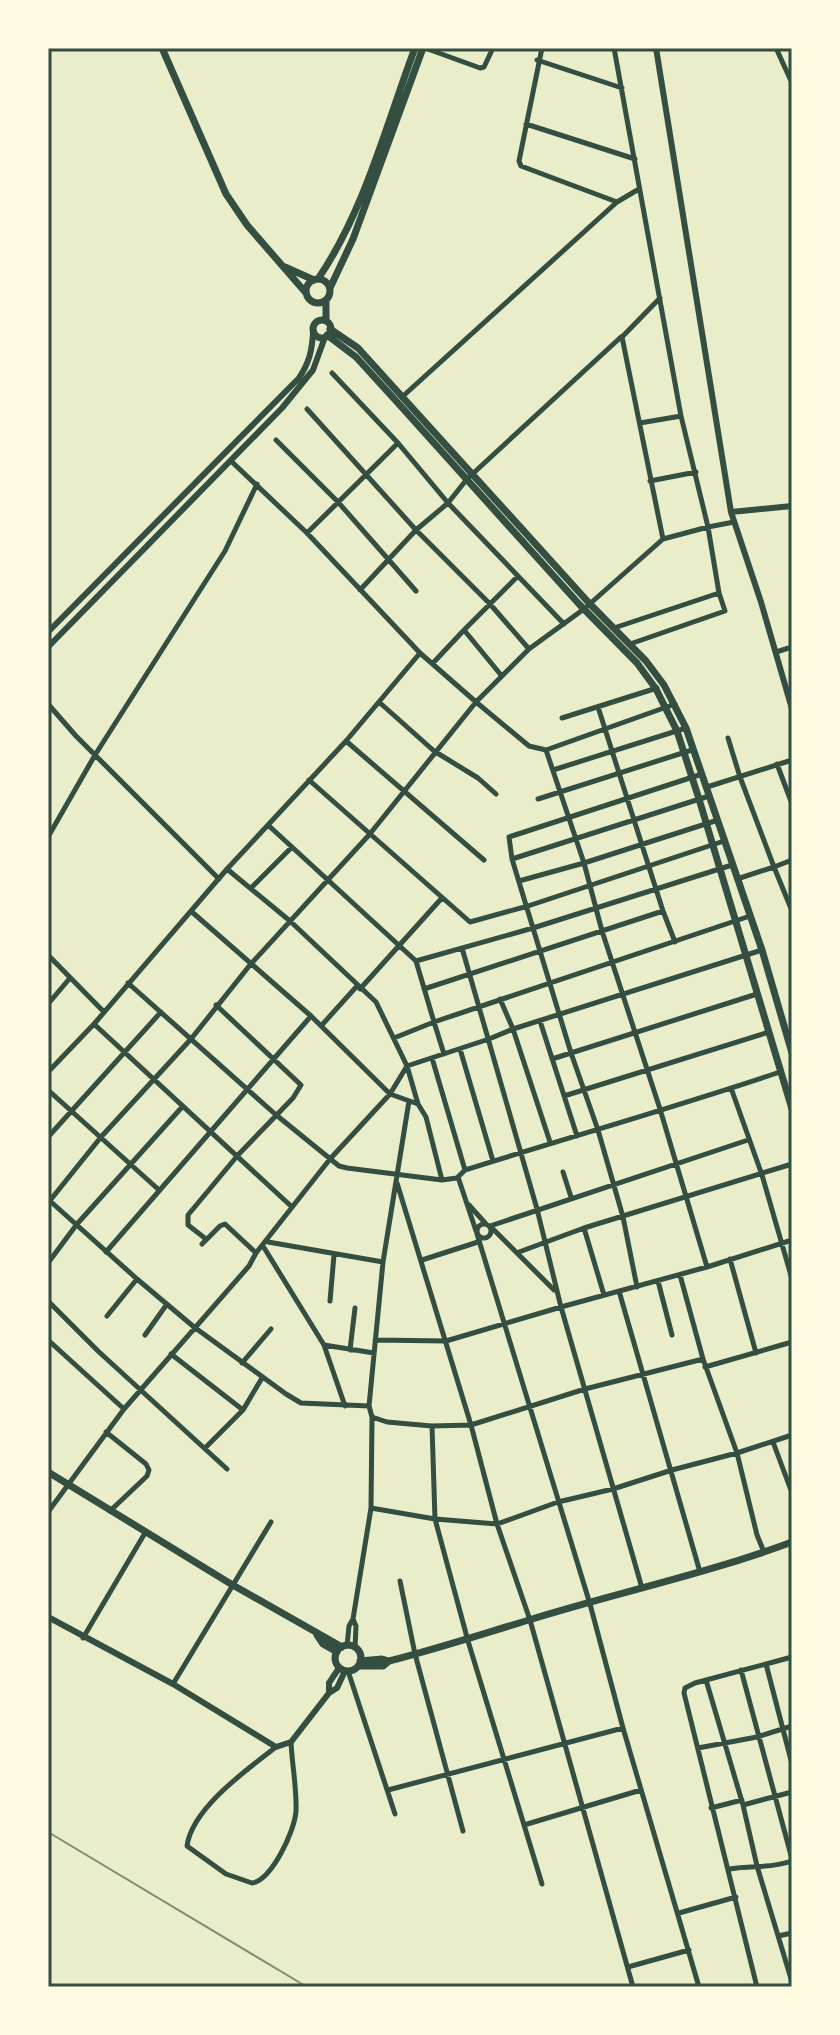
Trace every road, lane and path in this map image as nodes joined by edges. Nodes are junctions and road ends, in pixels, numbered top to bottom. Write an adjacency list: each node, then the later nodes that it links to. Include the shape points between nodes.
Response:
1 (162, 48): 16 (main road, via 226,194)
2 (415, 48): 17 (main road, via 363,190 341,241)
3 (424, 48): 4 (street, via 480,68); 18 (main road)
4 (493, 48)
5 (542, 48): 9 (street)
6 (614, 48): 11 (street)
7 (656, 48): 43 (street)
8 (779, 49): 10 (street)
9 (537, 60): 11 (street); 12 (street)
10 (791, 79)
11 (622, 88): 13 (street)
12 (526, 124): 13 (street); 15 (street, via 521,166)
13 (635, 159): 14 (street)
14 (639, 189): 15 (street); 20 (street)
15 (617, 202): 28 (street)
16 (279, 264): 17 (main road); 19 (main road)
17 (316, 279): 18 (main road); 19 (main road)
18 (330, 288): 21 (main road)
19 (306, 293): 22 (main road)
20 (660, 298): 26 (street); 30 (street)
21 (326, 300): 22 (main road); 23 (main road)
22 (313, 302): 23 (main road)
23 (322, 321): 24 (main road, via 314,324); 25 (main road)
24 (313, 333): 25 (main road); 59 (street, via 312,352 299,378)
25 (328, 334): 28 (main road, via 352,343); 34 (street, via 306,381); 37 (main road)
26 (622, 337): 31 (street); 37 (street)
27 (332, 373): 33 (street)
28 (402, 397): 37 (main road)
29 (307, 409): 36 (street)
30 (681, 416): 31 (street); 35 (street)
31 (640, 423): 38 (street)
32 (276, 440): 40 (street)
33 (398, 443): 36 (street); 41 (street)
34 (231, 461): 39 (street); 61 (street)
35 (696, 472): 38 (street); 45 (street)
36 (367, 474): 40 (street); 46 (street)
37 (470, 476): 41 (street); 55 (main road)
38 (650, 481): 48 (street)
39 (257, 484): 47 (street); 88 (street, via 225,551)
40 (338, 502): 47 (street); 49 (street)
41 (448, 503): 46 (street); 50 (street)
42 (792, 506): 43 (street)
43 (731, 512): 44 (street)
44 (734, 522): 45 (street); 64 (street)
45 (708, 527): 48 (street); 53 (street)
46 (416, 530): 49 (street); 54 (street)
47 (307, 533): 51 (street)
48 (663, 539): 55 (street)
49 (388, 559): 51 (street); 52 (street)
50 (518, 576): 54 (street); 56 (street)
51 (360, 590): 65 (street)
52 (416, 591)
53 (719, 593): 57 (street); 60 (street, via 725,611)
54 (490, 604): 58 (street); 63 (street)
55 (586, 606): 56 (street); 57 (main road); 68 (main road)
56 (564, 624): 63 (street)
57 (614, 628): 60 (main road)
58 (464, 630): 66 (street); 67 (street)
59 (48, 632)
60 (629, 644): 68 (main road)
61 (48, 647)
62 (792, 647): 64 (street)
63 (529, 649): 67 (street)
64 (776, 652): 69 (street)
65 (420, 653): 66 (street); 70 (street)
66 (433, 663): 71 (street)
67 (501, 675): 71 (street)
68 (660, 687): 73 (main road); 74 (street); 75 (main road)
69 (789, 687): 76 (street)
70 (379, 702): 82 (street); 85 (street)
71 (476, 702): 83 (street, via 529,746); 85 (street)
72 (48, 704): 88 (street)
73 (675, 704): 75 (street); 78 (main road)
74 (598, 707): 77 (street); 79 (street)
75 (666, 708): 79 (street); 80 (main road)
76 (792, 709)
77 (562, 718)
78 (686, 728): 80 (street); 84 (main road)
79 (607, 730): 83 (street); 86 (street)
80 (677, 731): 86 (street); 87 (main road)
81 (728, 738): 94 (street)
82 (346, 741): 96 (street); 97 (street)
83 (546, 750): 91 (street)
84 (692, 750): 87 (street); 93 (main road)
85 (434, 751): 97 (street); 100 (street)
86 (614, 753): 91 (street); 92 (street)
87 (684, 753): 92 (street); 95 (main road)
88 (95, 755): 111 (street); 126 (street)
89 (792, 760): 90 (street)
90 (777, 764): 94 (street); 104 (street)
91 (553, 770): 99 (street)
92 (620, 773): 99 (street); 101 (street)
93 (702, 774): 95 (street); 98 (main road)
94 (740, 777): 98 (street); 123 (street)
95 (692, 778): 101 (street); 103 (main road)
96 (309, 780): 109 (street); 110 (street)
97 (405, 790): 110 (street); 118 (street)
98 (707, 792): 103 (street); 107 (main road)
99 (559, 793): 102 (street); 105 (street)
100 (496, 794)
101 (628, 797): 105 (street); 106 (street)
102 (538, 799)
103 (699, 799): 106 (street); 108 (main road)
104 (792, 804)
105 (568, 817): 112 (street); 117 (street, via 509,837)
106 (636, 820): 112 (street); 114 (street)
107 (718, 820): 108 (street); 113 (main road)
108 (707, 824): 114 (street); 115 (main road)
109 (268, 825): 116 (street); 124 (street)
110 (369, 835): 127 (street); 133 (street)
111 (48, 837)
112 (576, 840): 117 (street); 120 (street)
113 (724, 841): 115 (street); 122 (main road)
114 (643, 843): 120 (street); 121 (street)
115 (713, 845): 121 (street); 125 (main road)
116 (292, 847): 127 (street); 131 (street)
117 (512, 859): 129 (street)
118 (484, 860)
119 (792, 860): 123 (street)
120 (584, 863): 129 (street); 130 (street)
121 (650, 865): 130 (street); 132 (street)
122 (732, 865): 125 (street); 128 (main road)
123 (774, 867): 128 (street); 137 (street)
124 (227, 869): 126 (street); 131 (street)
125 (720, 869): 132 (street); 141 (main road)
126 (219, 879): 138 (street)
127 (329, 880): 140 (street); 145 (street)
128 (736, 880): 139 (main road)
129 (519, 881): 134 (street)
130 (591, 884): 134 (street); 135 (street)
131 (252, 887): 140 (street)
132 (656, 888): 135 (street); 136 (street)
133 (441, 899): 134 (street, via 473,922); 145 (street)
134 (528, 906): 142 (street)
135 (596, 907): 142 (street); 143 (street)
136 (663, 911): 143 (street); 144 (street)
137 (792, 911)
138 (192, 912): 153 (street); 157 (street)
139 (750, 916): 141 (street); 147 (main road)
140 (290, 921): 153 (street); 158 (street)
141 (736, 922): 144 (street); 150 (main road)
142 (533, 928): 146 (street); 148 (street)
143 (602, 931): 148 (street); 152 (street)
144 (675, 942): 152 (street)
145 (399, 944): 151 (street); 158 (street)
146 (462, 948): 151 (street); 154 (street)
147 (762, 950): 150 (street); 171 (main road)
148 (541, 952): 154 (street); 156 (street)
149 (48, 955): 155 (street)
150 (746, 956): 160 (main road); 161 (street)
151 (416, 961): 159 (street)
152 (613, 963): 156 (street); 161 (street)
153 (250, 965): 164 (street); 170 (street)
154 (471, 974): 159 (street); 165 (street)
155 (70, 978): 163 (street); 166 (street)
156 (549, 981): 162 (street); 169 (street)
157 (128, 983): 166 (street); 167 (street)
158 (358, 988): 175 (street); 179 (street, via 376,1002)
159 (424, 989): 173 (street)
160 (757, 994): 177 (street); 178 (main road)
161 (622, 995): 169 (street); 177 (street)
162 (500, 999): 165 (street); 176 (street)
163 (48, 1004)
164 (216, 1005): 180 (street); 189 (street)
165 (480, 1006): 173 (street); 181 (street)
166 (104, 1012): 174 (street)
167 (161, 1012): 180 (street); 183 (street)
168 (792, 1013): 171 (street)
169 (560, 1015): 172 (street); 184 (street)
170 (311, 1016): 175 (street); 189 (street)
171 (782, 1016): 185 (main road)
172 (540, 1021): 176 (street); 190 (street)
173 (434, 1022): 179 (street); 186 (street)
174 (94, 1024): 183 (street); 191 (street)
175 (321, 1026): 201 (street)
176 (513, 1029): 181 (street); 216 (street)
177 (635, 1032): 184 (street); 193 (street)
178 (769, 1032): 193 (street); 195 (main road)
179 (394, 1038): 192 (street)
180 (191, 1039): 196 (street); 198 (street)
181 (489, 1039): 182 (street); 217 (street)
182 (460, 1049): 186 (street); 220 (street)
183 (126, 1051): 196 (street); 208 (street)
184 (571, 1053): 190 (street); 200 (street)
185 (792, 1053)
186 (444, 1054): 187 (street)
187 (432, 1058): 192 (street); 224 (street)
188 (48, 1059): 191 (street)
189 (275, 1059): 198 (street); 209 (street, via 301,1085)
190 (552, 1059): 202 (street)
191 (54, 1065): 194 (street)
192 (407, 1066): 201 (street); 204 (street)
193 (647, 1069): 200 (street); 206 (street)
194 (48, 1072)
195 (780, 1072): 197 (street); 207 (main road)
196 (154, 1078): 205 (street); 214 (street)
197 (731, 1088): 206 (street); 215 (street)
198 (249, 1089): 209 (street); 211 (street)
199 (48, 1090): 208 (street)
200 (585, 1091): 202 (street); 210 (street)
201 (390, 1094): 203 (street); 219 (street)
202 (564, 1096): 212 (street)
203 (409, 1101): 204 (street); 226 (street)
204 (418, 1104): 229 (street)
205 (183, 1106): 211 (street); 221 (street)
206 (660, 1109): 210 (street); 222 (street)
207 (792, 1109)
208 (72, 1111): 213 (street); 214 (street)
209 (275, 1114): 218 (street); 219 (street)
210 (598, 1130): 212 (street); 231 (street)
211 (211, 1132): 218 (street); 232 (street)
212 (577, 1136): 216 (street)
213 (48, 1137)
214 (101, 1137): 221 (street); 235 (street)
215 (748, 1140): 222 (street); 227 (street)
216 (550, 1142): 217 (street)
217 (520, 1153): 220 (street); 238 (street)
218 (238, 1155): 237 (street); 251 (street, via 188,1215 188,1225 204,1242 225,1224)
219 (331, 1160): 226 (street, via 339,1166); 237 (street)
220 (493, 1161): 224 (street)
221 (131, 1164): 232 (street); 240 (street)
222 (676, 1164): 231 (street); 234 (street)
223 (792, 1164): 227 (street)
224 (465, 1170): 228 (street)
225 (563, 1172): 233 (street)
226 (399, 1175): 229 (street); 230 (street)
227 (762, 1175): 234 (street); 247 (street)
228 (458, 1177): 229 (street); 236 (street)
229 (442, 1180)
230 (397, 1183): 254 (street); 255 (street)
231 (613, 1183): 233 (street); 239 (street)
232 (159, 1190): 249 (street)
233 (571, 1197): 238 (street)
234 (687, 1197): 239 (street); 257 (street)
235 (49, 1201): 240 (street)
236 (466, 1201): 241 (street); 243 (street)
237 (292, 1207): 248 (street)
238 (537, 1209): 241 (street); 246 (street)
239 (623, 1217): 242 (street); 262 (street)
240 (77, 1224): 249 (street); 256 (street)
241 (488, 1225): 243 (street, via 479,1225); 243 (street, via 488,1237); 250 (street)
242 (584, 1228): 246 (street); 265 (street)
243 (477, 1233): 245 (street)
244 (792, 1240): 247 (street)
245 (478, 1242): 254 (street); 272 (street)
246 (545, 1242): 250 (street); 264 (street)
247 (780, 1243): 253 (street); 260 (street)
248 (265, 1244): 251 (street); 252 (street); 281 (street)
249 (106, 1252): 259 (street)
250 (518, 1252): 264 (street)
251 (256, 1253): 273 (street)
252 (334, 1255): 255 (street); 267 (street)
253 (730, 1259): 257 (street); 284 (street)
254 (422, 1260): 279 (street)
255 (383, 1262): 278 (street)
256 (48, 1263)
257 (707, 1267): 258 (street)
258 (680, 1275): 261 (street); 286 (street)
259 (137, 1279): 268 (street); 271 (street)
260 (792, 1279)
261 (658, 1281): 262 (street); 276 (street)
262 (637, 1287): 263 (street)
263 (619, 1291): 265 (street); 289 (street)
264 (557, 1292): 269 (street)
265 (604, 1295): 269 (street)
266 (48, 1301): 292 (street)
267 (330, 1301)
268 (167, 1304): 273 (street); 275 (street)
269 (561, 1307): 272 (street); 291 (street)
270 (355, 1308): 282 (street)
271 (107, 1316)
272 (504, 1323): 279 (street); 295 (street)
273 (194, 1327): 285 (street); 287 (street)
274 (271, 1329): 287 (street)
275 (145, 1335)
276 (672, 1335)
277 (48, 1340): 296 (street)
278 (375, 1340): 279 (street); 283 (street)
279 (446, 1341): 299 (street)
280 (792, 1342): 284 (street)
281 (324, 1345): 282 (street); 293 (street)
282 (350, 1350): 283 (street)
283 (374, 1353): 294 (street)
284 (756, 1353): 288 (street)
285 (171, 1354): 292 (street); 297 (street)
286 (703, 1359): 288 (street); 289 (street)
287 (242, 1363): 290 (street)
288 (705, 1367): 305 (street)
289 (643, 1375): 291 (street); 307 (street)
290 (262, 1378): 293 (street, via 301,1403); 297 (street)
291 (585, 1389): 295 (street); 310 (street)
292 (140, 1390): 296 (street); 304 (street)
293 (345, 1406): 294 (street)
294 (369, 1406): 298 (street)
295 (532, 1408): 299 (street); 312 (street)
296 (124, 1409): 301 (street)
297 (243, 1410): 304 (street)
298 (372, 1417): 300 (street); 313 (street)
299 (471, 1425): 300 (street); 318 (street)
300 (432, 1426): 316 (street)
301 (106, 1432): 309 (street); 314 (street, via 149,1470)
302 (792, 1435): 303 (street)
303 (773, 1442): 305 (street); 311 (street)
304 (205, 1448): 306 (street)
305 (737, 1453): 307 (street); 321 (street)
306 (227, 1469)
307 (672, 1470): 310 (street); 322 (street)
308 (48, 1472): 309 (main road)
309 (69, 1484): 314 (main road); 315 (street)
310 (613, 1489): 312 (street); 325 (street)
311 (792, 1493)
312 (558, 1502): 318 (street); 326 (street)
313 (371, 1508): 316 (street); 331 (street)
314 (110, 1511): 319 (main road)
315 (48, 1512)
316 (435, 1519): 318 (street); 330 (street)
317 (271, 1522): 324 (street)
318 (497, 1524): 328 (street)
319 (145, 1533): 324 (main road); 329 (street)
320 (792, 1542): 321 (main road)
321 (764, 1553): 322 (main road)
322 (700, 1572): 325 (main road)
323 (400, 1581): 332 (street)
324 (231, 1584): 331 (main road, via 317,1635 323,1644); 339 (street)
325 (642, 1588): 326 (main road)
326 (590, 1604): 328 (main road); 341 (street)
327 (48, 1617): 329 (street)
328 (530, 1620): 330 (main road); 345 (street)
329 (83, 1638): 339 (street)
330 (468, 1641): 332 (main road); 350 (street)
331 (345, 1648): 334 (main road, via 359,1653); 336 (main road, via 335,1660)
332 (415, 1654): 334 (main road, via 383,1666); 352 (street)
333 (792, 1657): 335 (street)
334 (359, 1664): 336 (main road)
335 (766, 1664): 337 (street); 342 (street)
336 (344, 1670): 344 (street, via 337,1688); 353 (street)
337 (741, 1670): 338 (street); 343 (street)
338 (706, 1680): 346 (street); 348 (street, via 689,1685 684,1693)
339 (173, 1684): 347 (street)
340 (792, 1726): 342 (street)
341 (623, 1728): 345 (street); 354 (street)
342 (783, 1729): 343 (street); 349 (street)
343 (757, 1737): 346 (street); 356 (street)
344 (291, 1742): 347 (street); 347 (street, via 294,1819 279,1858 264,1878 252,1883 226,1874 187,1846 187,1839 228,1786)
345 (566, 1742): 350 (street); 358 (street)
346 (726, 1743): 348 (street); 357 (street)
347 (276, 1747)
348 (698, 1748): 359 (street)
349 (791, 1756): 351 (street)
350 (505, 1761): 352 (street); 361 (street)
351 (792, 1764)
352 (448, 1775): 353 (street); 362 (street)
353 (388, 1790): 360 (street)
354 (641, 1790): 358 (street); 368 (street)
355 (792, 1792): 356 (street)
356 (773, 1796): 357 (street); 363 (street)
357 (742, 1802): 359 (street); 364 (street)
358 (584, 1808): 361 (street); 372 (street)
359 (711, 1808): 365 (street)
360 (395, 1814)
361 (524, 1825): 366 (street)
362 (463, 1831)
363 (792, 1860): 364 (street, via 773,1868)
364 (757, 1866): 365 (street); 370 (street)
365 (730, 1869): 367 (street)
366 (542, 1884)
367 (736, 1897): 368 (street); 376 (street)
368 (679, 1913): 371 (street)
369 (792, 1933): 370 (street)
370 (778, 1936): 373 (street)
371 (689, 1950): 372 (street); 375 (street)
372 (628, 1967): 374 (street)
373 (792, 1982)
374 (633, 1987)
375 (699, 1987)
376 (757, 1987)

